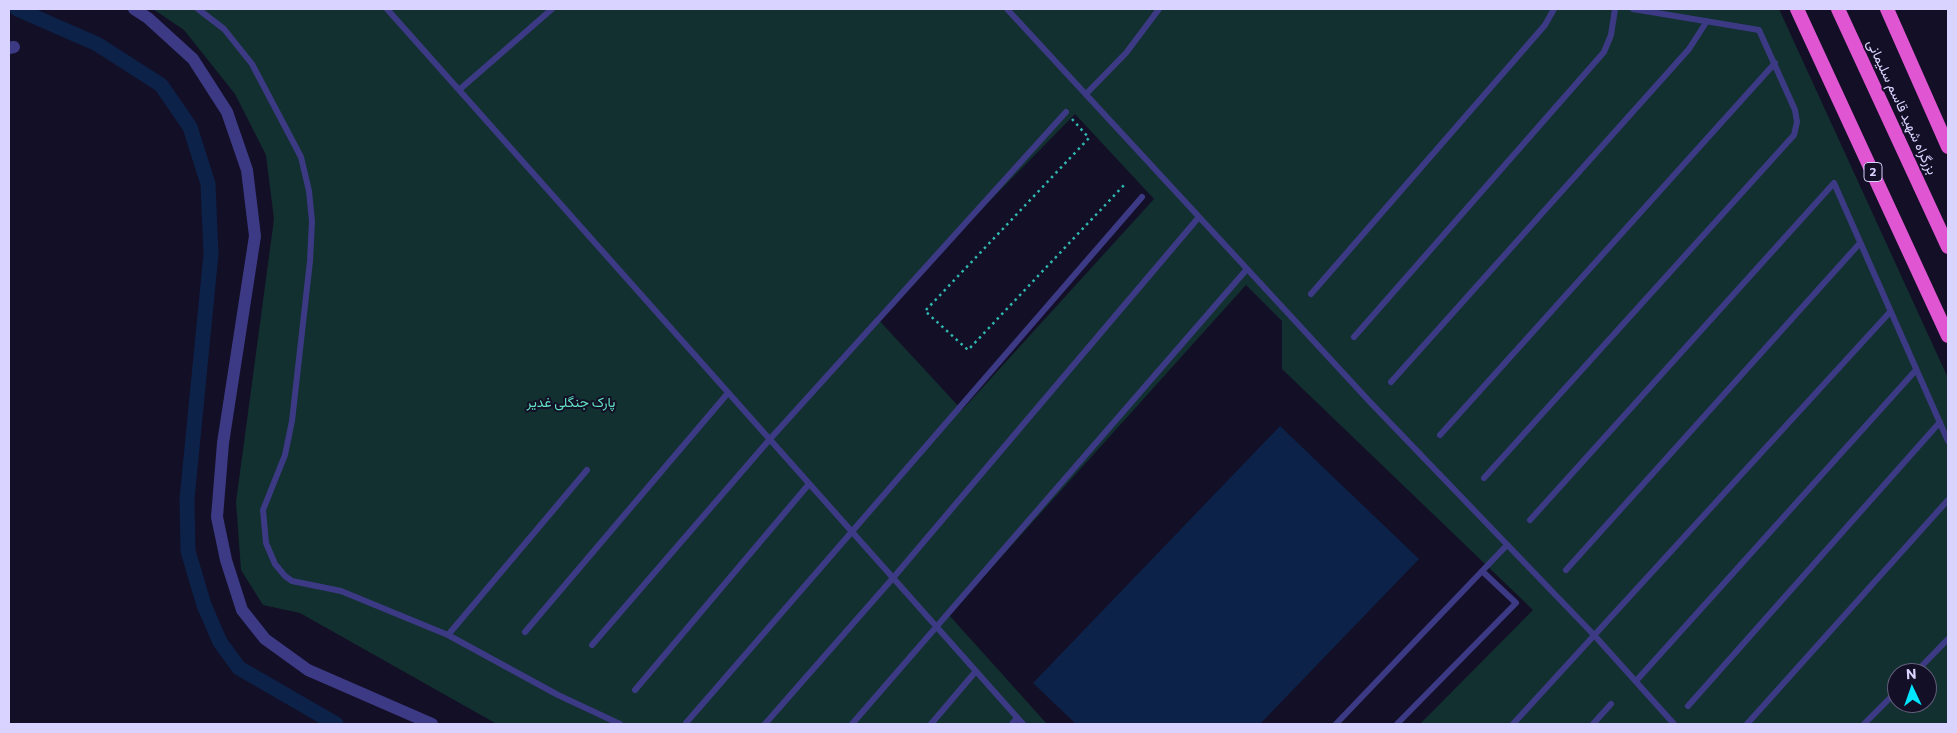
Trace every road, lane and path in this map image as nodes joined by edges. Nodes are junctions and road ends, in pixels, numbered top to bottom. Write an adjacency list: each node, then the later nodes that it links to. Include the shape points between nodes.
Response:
1 (134, 9): 61 (street, via 193,59 227,112 247,170 255,236 223,443 217,516 226,560 242,610 265,639 308,670)
2 (198, 9): 48 (lane, via 224,29 252,64 302,157 309,191 312,221 310,261 292,421 285,454 263,510 266,543 275,564 292,581 341,591)
3 (387, 9): 15 (lane)
4 (552, 9): 15 (lane)
5 (1007, 9): 16 (lane)
6 (1159, 9): 16 (lane, via 1126,53)
7 (1554, 9): 25 (lane, via 1545,25)
8 (1615, 9): 28 (lane, via 1611,35 1604,52)
9 (1633, 9): 13 (lane)
10 (1797, 9): 27 (highway, 2)
11 (1838, 9): 23 (highway, بزرگراه شهید قاسم سلیمانی)
12 (1887, 9): 18 (highway)
13 (1707, 21): 14 (lane, via 1759,30); 30 (lane, via 1689,49)
14 (1774, 63): 33 (lane); 37 (lane, via 1794,110 1797,122 1794,135)
15 (459, 90): 31 (lane)
16 (1086, 94): 21 (lane)
17 (1066, 112): 19 (path, via 1089,138 925,311 968,350); 34 (lane)
18 (1948, 147)
19 (1126, 183)
20 (1142, 197): 41 (lane)
21 (1199, 217): 24 (lane); 45 (lane)
22 (1860, 243): 26 (lane); 40 (lane, via 1834,183); 43 (lane)
23 (1948, 247)
24 (1247, 269): 42 (lane); 46 (lane)
25 (1312, 294)
26 (1890, 312): 29 (lane); 49 (lane)
27 (1948, 336)
28 (1354, 337)
29 (1916, 370): 32 (lane); 54 (lane)
30 (1392, 382)
31 (728, 393): 34 (lane); 47 (lane)
32 (1940, 422): 35 (lane); 58 (lane)
33 (1440, 435)
34 (770, 439): 38 (lane); 51 (lane)
35 (1948, 440)
36 (587, 470): 48 (lane)
37 (1484, 478)
38 (809, 484): 41 (lane); 55 (lane)
39 (1948, 500): 73 (lane)
40 (1530, 520)
41 (851, 531): 45 (lane); 60 (lane)
42 (1507, 545): 44 (lane); 49 (lane)
43 (1566, 570)
44 (1482, 571): 68 (lane); 69 (lane, via 1516,604)
45 (893, 578): 46 (lane); 63 (lane)
46 (936, 627): 53 (lane); 64 (lane)
47 (525, 632)
48 (448, 635): 62 (lane)
49 (1594, 635): 54 (lane); 70 (lane)
50 (1948, 640): 52 (lane)
51 (592, 645)
52 (1925, 663)
53 (976, 671): 59 (lane); 65 (lane)
54 (1636, 680): 72 (lane)
55 (635, 690)
56 (1887, 701): 74 (lane)
57 (1611, 704): 71 (lane)
58 (1688, 706)
59 (1017, 718): 66 (lane); 67 (lane)
60 (686, 723)
61 (432, 724)
62 (620, 724)
63 (765, 724)
64 (852, 724)
65 (931, 724)
66 (1012, 724)
67 (1023, 724)
68 (1336, 724)
69 (1397, 724)
70 (1513, 724)
71 (1593, 724)
72 (1674, 724)
73 (1747, 724)
74 (1864, 724)

